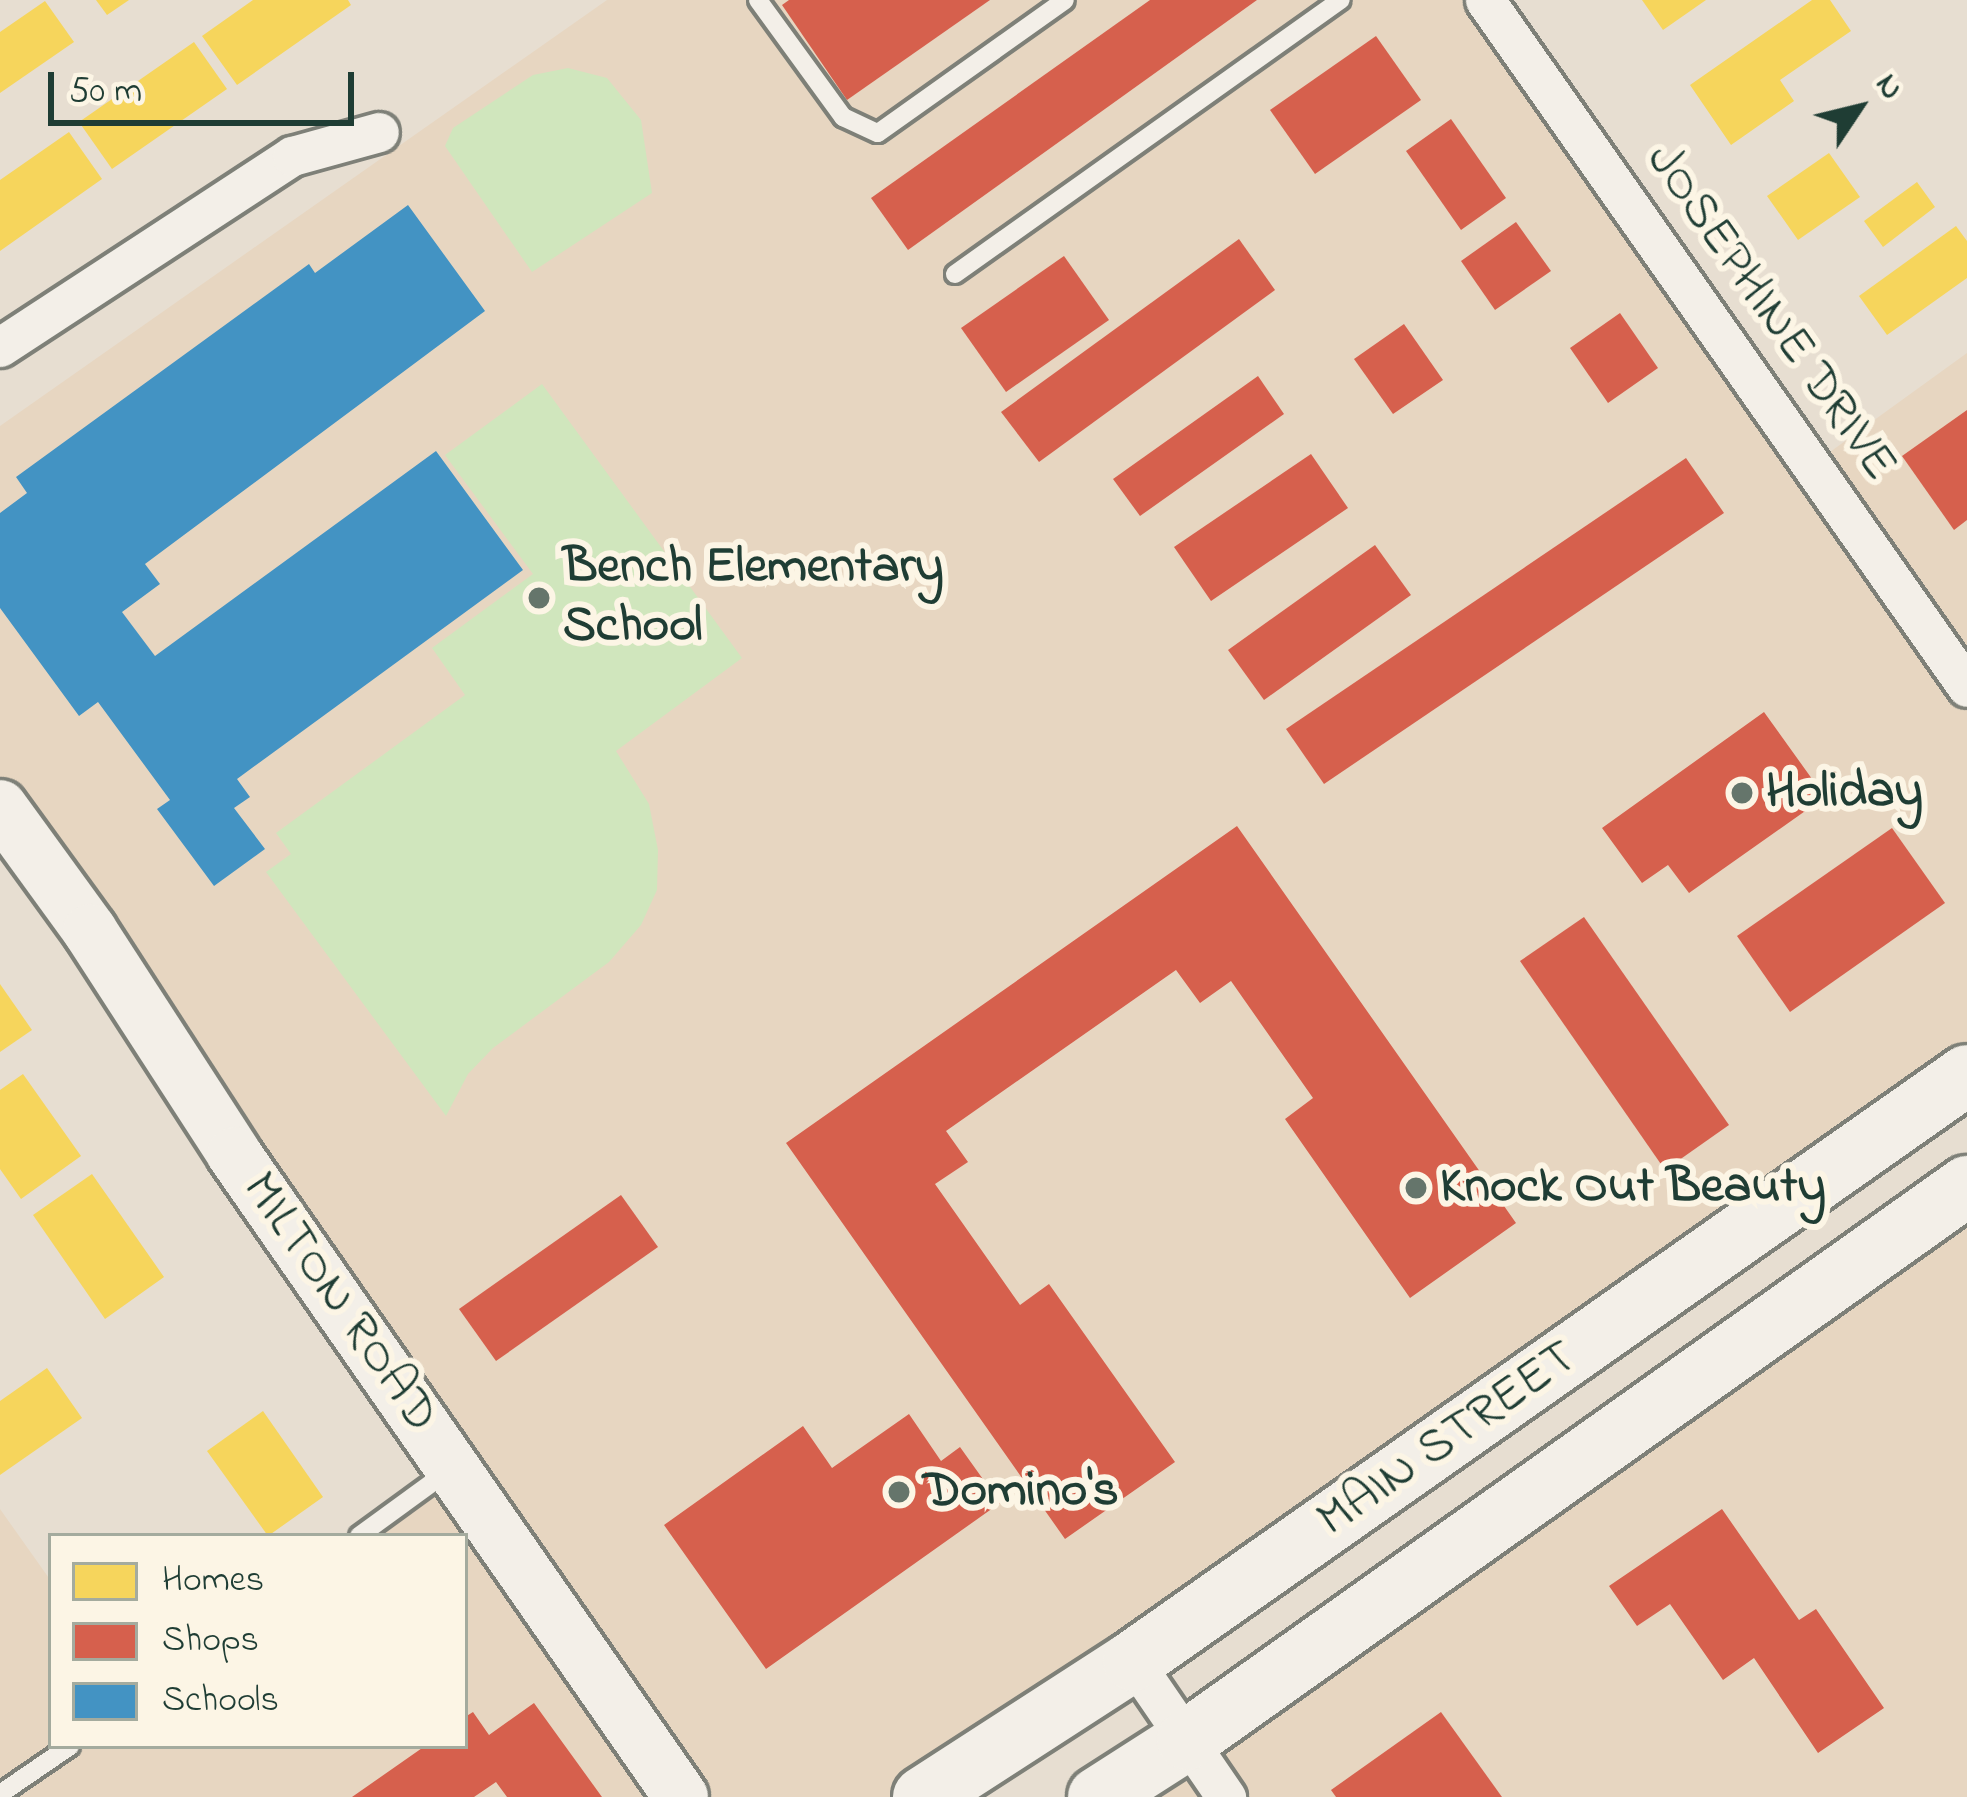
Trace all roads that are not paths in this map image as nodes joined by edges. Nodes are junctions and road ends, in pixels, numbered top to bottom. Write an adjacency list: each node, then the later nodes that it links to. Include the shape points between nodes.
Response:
1 (758, 0): 2 (lane, via 843,117 878,133)
2 (1065, 0)
3 (1340, 0): 6 (lane)
4 (1485, 0): 8 (street, JOSEPHINE DRIVE)
5 (379, 132): 7 (street, via 292,156)
6 (955, 274)
7 (3, 338)
8 (1967, 687)
9 (0, 807): 12 (street, MILTON ROAD)
10 (1967, 1075): 14 (main road, MAIN STREET)
11 (1967, 1186): 15 (main road, MAIN STREET)
12 (455, 1466): 13 (lane); 18 (street, MILTON ROAD)
13 (363, 1533)
14 (1133, 1661): 15 (street); 19 (main road, MAIN STREET)
15 (1187, 1740): 20 (main road, MAIN STREET); 21 (street)
16 (66, 1749): 17 (lane)
17 (0, 1794)
18 (681, 1797)
19 (923, 1797)
20 (1098, 1797)
21 (1226, 1797)

